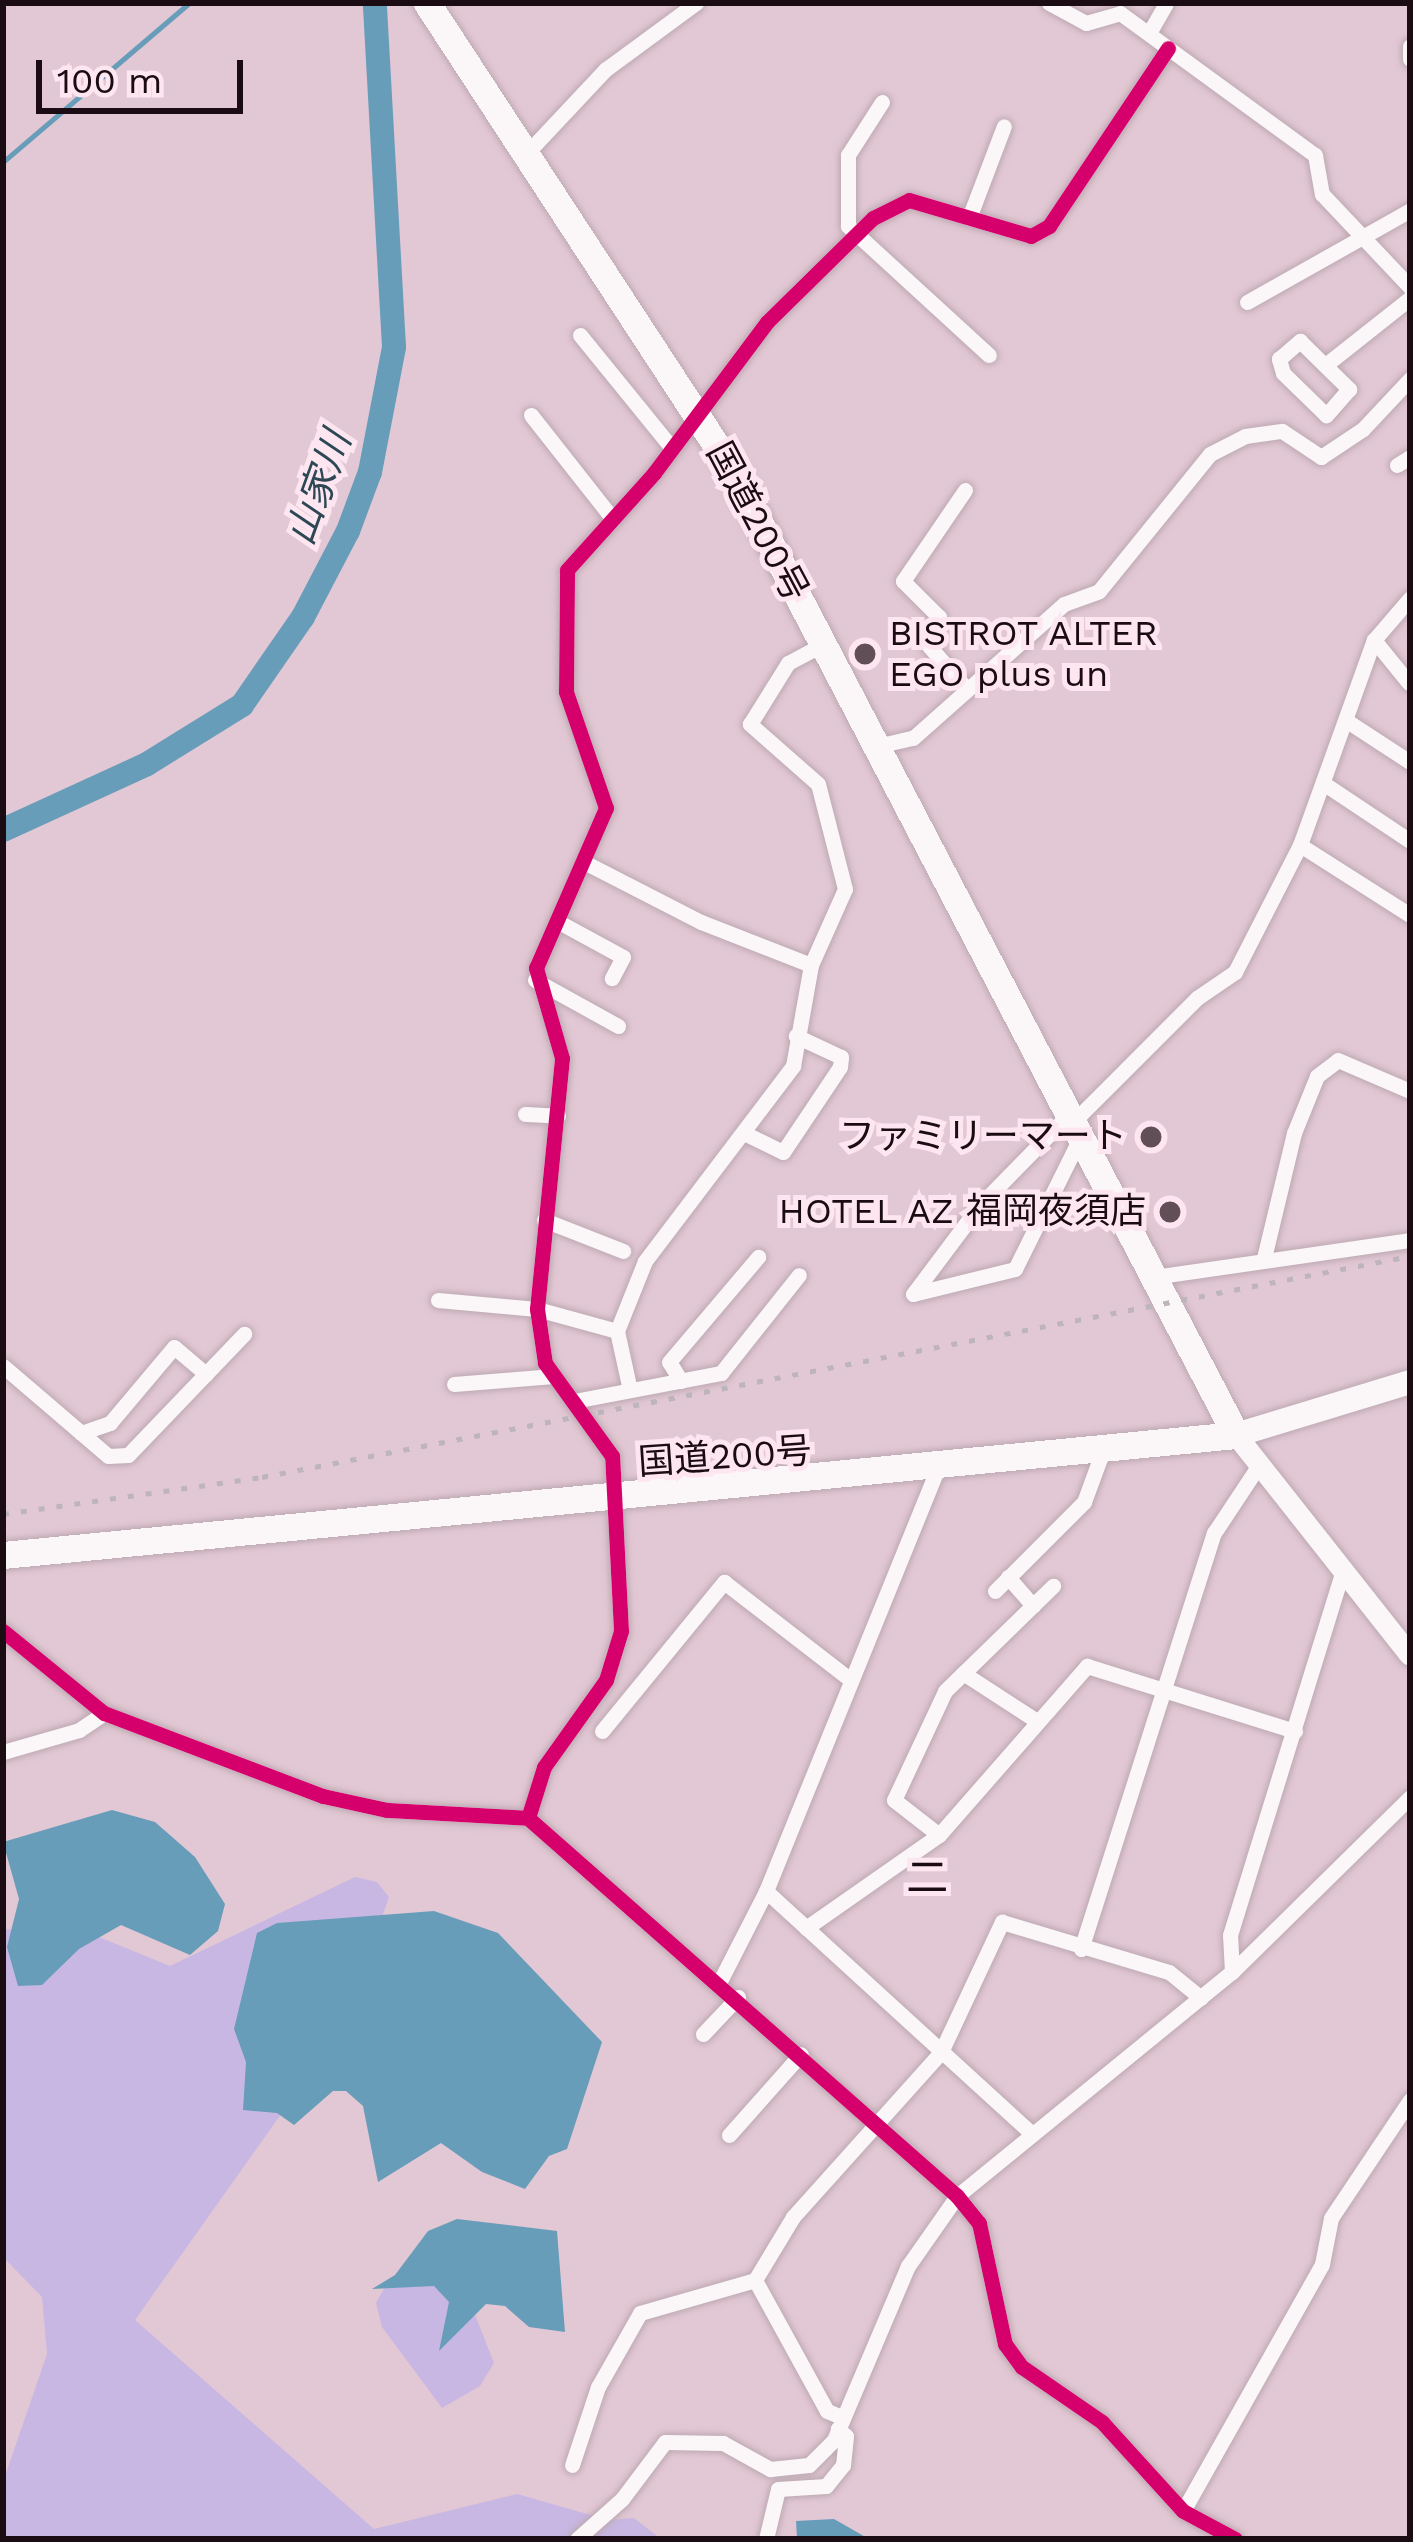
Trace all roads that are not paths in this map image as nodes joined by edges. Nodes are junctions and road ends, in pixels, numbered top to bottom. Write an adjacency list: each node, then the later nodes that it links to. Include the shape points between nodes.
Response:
1 (428, 3): 11 (highway, 国道200号)
2 (696, 3): 11 (street, via 606,69)
3 (1049, 3): 5 (street, via 1085,23 1120,13)
4 (1166, 3): 5 (street)
5 (1149, 33): 7 (street)
6 (1410, 46): 8 (street)
7 (1168, 48): 13 (street, via 1048,226 1030,236); 15 (street, via 1315,155 1322,194)
8 (1410, 59)
9 (882, 102): 14 (street, via 848,155)
10 (1004, 126): 13 (street)
11 (527, 153): 23 (highway, 国道200号)
12 (1410, 210): 15 (street)
13 (969, 218): 14 (street, via 909,200)
14 (855, 236): 20 (street); 23 (street, via 767,322)
15 (1366, 237): 16 (street); 18 (street)
16 (1410, 287)
17 (1410, 298): 21 (street)
18 (1247, 302)
19 (580, 334): 25 (street)
20 (988, 355)
21 (1328, 363): 21 (street, via 1300,341 1279,359 1326,415 1349,389)
22 (1410, 379): 32 (street, via 1363,429 1321,457 1282,431 1245,436 1210,454 1099,591 1064,604)
23 (698, 412): 25 (street); 30 (highway, 国道200号)
24 (531, 415): 27 (street)
25 (671, 447): 27 (street)
26 (965, 490): 32 (street, via 903,580 939,617 929,646)
27 (612, 518): 39 (street, via 572,560 564,582 569,710 606,808)
28 (1410, 598): 29 (street)
29 (1374, 640): 31 (street); 33 (street)
30 (823, 644): 34 (highway, 国道200号); 42 (street, via 788,663 750,724 818,784 829,815 830,852 845,889)
31 (1409, 683)
32 (964, 686): 34 (street, via 913,738)
33 (1347, 721): 35 (street); 36 (street)
34 (877, 746): 50 (highway, 国道200号)
35 (1410, 762)
36 (1323, 783): 37 (street); 38 (street)
37 (1410, 841)
38 (1300, 845): 40 (street); 50 (street, via 1235,972 1197,998)
39 (586, 862): 41 (street); 42 (street, via 701,922)
40 (1410, 915)
41 (557, 921): 43 (street, via 623,957); 44 (street)
42 (811, 965): 46 (street, via 812,993)
43 (612, 978)
44 (536, 980): 45 (street); 49 (street, via 560,1046)
45 (618, 1026)
46 (796, 1036): 51 (street, via 793,1066); 51 (street, via 841,1057 840,1067 783,1152)
47 (1410, 1091): 56 (street, via 1338,1060 1317,1076 1294,1133)
48 (525, 1114): 49 (street)
49 (558, 1117): 52 (street)
50 (1073, 1126): 50 (street, via 1015,1269 913,1294 979,1205); 58 (highway, 国道200号)
51 (746, 1134): 61 (street, via 645,1261)
52 (544, 1220): 54 (street); 60 (street)
53 (1410, 1240): 56 (street)
54 (623, 1251)
55 (758, 1257): 66 (street, via 669,1362)
56 (1264, 1258): 58 (street)
57 (800, 1275): 66 (street, via 721,1372)
58 (1150, 1278): 72 (highway, 国道200号)
59 (438, 1300): 60 (street)
60 (538, 1309): 61 (street); 65 (street)
61 (617, 1331): 69 (street)
62 (244, 1334): 64 (street)
63 (7, 1362): 71 (street)
64 (206, 1374): 71 (street, via 128,1455 109,1456); 71 (street, via 174,1347 110,1423)
65 (554, 1376): 67 (street); 70 (street)
66 (681, 1381): 69 (street)
67 (454, 1384)
68 (1407, 1388): 72 (main road)
69 (630, 1390): 70 (street)
70 (574, 1401): 76 (street, via 609,1448)
71 (81, 1433)
72 (1236, 1435): 73 (highway, 国道200号); 74 (main road)
73 (1102, 1453): 75 (highway, 国道200号); 79 (street, via 1084,1502)
74 (1259, 1465): 78 (main road); 87 (street, via 1214,1533)
75 (937, 1470): 76 (highway, 国道200号); 86 (street)
76 (616, 1496): 77 (highway, 国道200号); 94 (street, via 618,1654 544,1767)
77 (3, 1556)
78 (1342, 1574): 84 (main road); 91 (street)
79 (1008, 1577): 81 (street); 82 (street)
80 (1053, 1586): 82 (street)
81 (995, 1591)
82 (1033, 1606): 85 (street)
83 (3, 1631): 88 (street)
84 (1410, 1655)
85 (963, 1673): 89 (street); 95 (street, via 945,1691 894,1800)
86 (851, 1680): 90 (street, via 724,1582); 96 (street)
87 (1161, 1692): 89 (street, via 1087,1666); 91 (street); 98 (street)
88 (104, 1713): 92 (street, via 79,1730); 94 (street, via 323,1796 387,1810)
89 (1037, 1721): 95 (street)
90 (602, 1731)
91 (1295, 1731): 99 (street, via 1230,1935)
92 (3, 1752)
93 (1410, 1797): 99 (street)
94 (528, 1818): 100 (street)
95 (939, 1835): 97 (street)
96 (766, 1891): 97 (street); 100 (street)
97 (806, 1928): 104 (street)
98 (1081, 1949): 102 (street, via 1169,1972); 104 (street, via 1002,1922)
99 (1232, 1972): 102 (street)
100 (720, 1981): 101 (street)
101 (738, 1997): 103 (street); 105 (street)
102 (1201, 1998): 108 (street)
103 (703, 2035)
104 (941, 2052): 107 (street); 108 (street)
105 (801, 2054): 107 (street); 109 (street)
106 (1410, 2100): 114 (street, via 1331,2218 1322,2264)
107 (878, 2123): 110 (street); 111 (street, via 793,2217)
108 (1031, 2133): 110 (street)
109 (730, 2135)
110 (957, 2196): 112 (street, via 908,2266); 114 (street, via 979,2223 1005,2344 1022,2367 1102,2422)
111 (755, 2280): 112 (street); 113 (street, via 640,2313 598,2387)
112 (840, 2423): 115 (street, via 809,2465 790,2470 756,2465 723,2443 665,2442 622,2499); 116 (street, via 843,2465 826,2486 778,2489)
113 (572, 2465)
114 (1183, 2511): 117 (street)
115 (578, 2539)
116 (766, 2539)
117 (1235, 2539)

